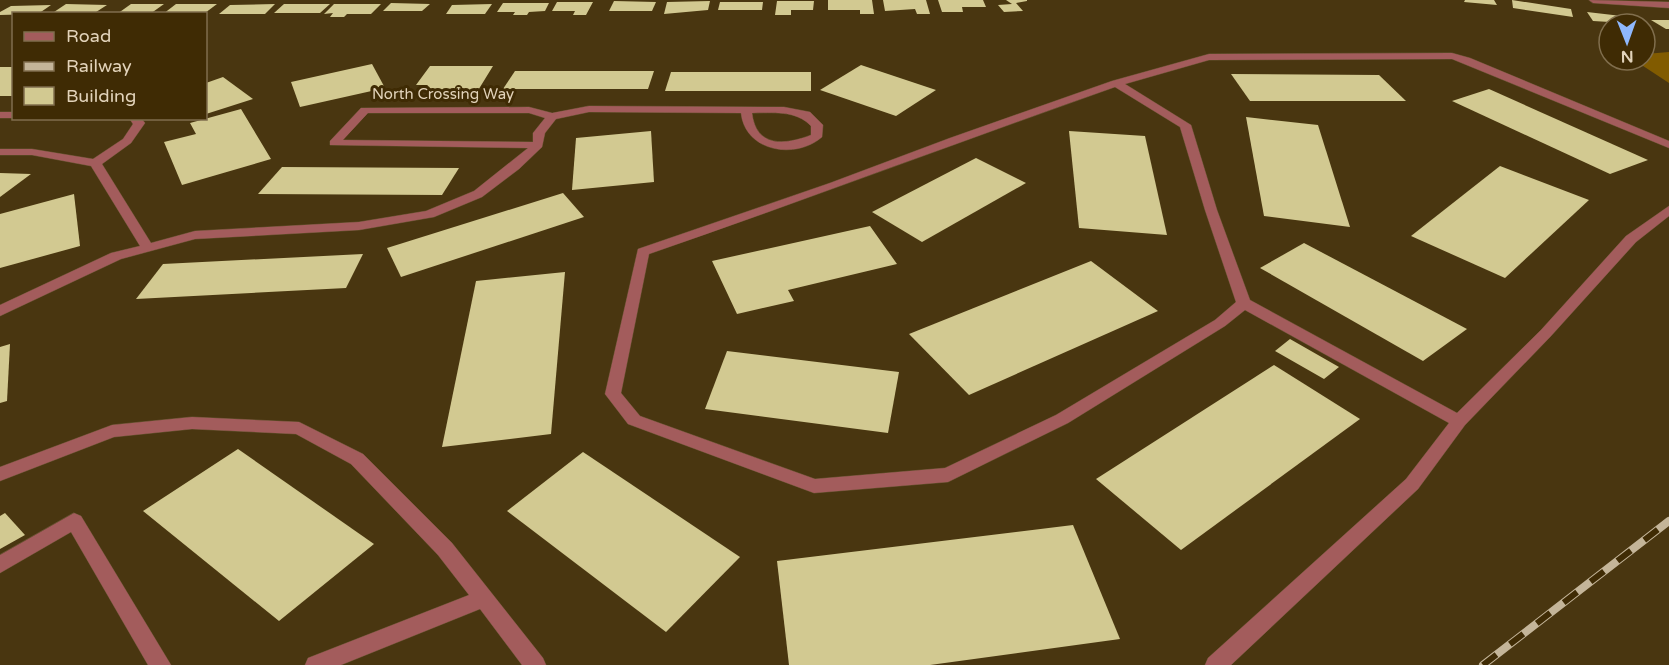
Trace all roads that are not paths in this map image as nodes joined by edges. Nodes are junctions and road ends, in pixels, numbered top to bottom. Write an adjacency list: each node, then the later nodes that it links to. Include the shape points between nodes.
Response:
1 (1593, 0): 2 (street)
2 (1669, 5)
3 (1116, 83): 8 (street, via 1209,57 1452,56); 13 (street, via 1185,125); 13 (street, via 644,252 612,394 634,420 814,486 948,475 1062,419 1220,323)
4 (746, 109): 4 (street, North Crossing Way, via 806,114 817,125 816,137 789,146 769,145 753,135 746,123); 5 (street, North Crossing Way, via 589,109)
5 (552, 116): 7 (street, via 539,133); 7 (street, North Crossing Way, via 529,110 365,110 334,143)
6 (136, 120): 10 (street, via 138,130)
7 (538, 145): 12 (street, via 478,194 429,214 359,226 195,235)
8 (1669, 146)
9 (0, 152): 10 (street, via 32,152)
10 (95, 163): 12 (street)
11 (1669, 210): 15 (street, via 1630,238 1546,333)
12 (148, 248): 14 (street, via 116,255)
13 (1244, 303): 15 (street)
14 (0, 311)
15 (1459, 421): 22 (street, via 1412,484)
16 (0, 474): 18 (street, via 112,431 192,423 299,428 357,459 446,549)
17 (0, 565): 19 (street, via 74,521)
18 (483, 599): 20 (street); 21 (street)
19 (160, 665)
20 (316, 665)
21 (535, 665)
22 (1216, 665)

